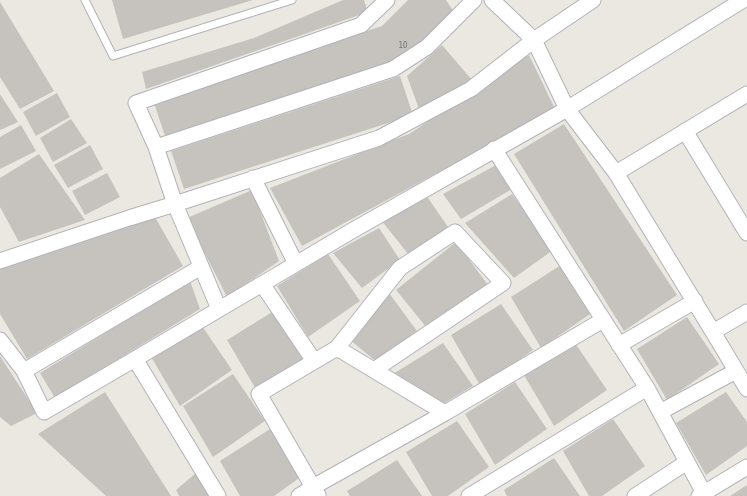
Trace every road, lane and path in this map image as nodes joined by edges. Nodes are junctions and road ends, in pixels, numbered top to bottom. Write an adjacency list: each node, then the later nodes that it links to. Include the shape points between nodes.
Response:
1 (86, 0): 2 (lane, via 113,56)
2 (292, 0)
3 (387, 0): 12 (street, via 361,25 136,103)
4 (474, 0): 12 (street, via 427,47 393,69)
5 (492, 0): 8 (street)
6 (593, 0): 8 (street)
7 (743, 0): 10 (street)
8 (534, 40): 10 (street); 15 (street, via 471,89 379,138)
9 (747, 94): 11 (street)
10 (567, 109): 13 (street); 14 (street)
11 (686, 132): 14 (street); 17 (street)
12 (156, 147): 16 (street)
13 (494, 149): 19 (street); 25 (street)
14 (616, 173): 22 (street)
15 (253, 178): 16 (street); 19 (street)
16 (175, 204): 18 (street); 20 (street)
17 (746, 228)
18 (0, 260)
19 (296, 264): 21 (street)
20 (201, 267): 23 (street); 33 (street)
21 (262, 284): 23 (street); 31 (street)
22 (694, 301): 26 (street); 28 (street)
23 (219, 309): 30 (street)
24 (747, 312): 26 (street)
25 (603, 320): 28 (street); 38 (street)
26 (713, 332): 34 (street)
27 (0, 340): 33 (street)
28 (619, 345): 35 (street)
29 (337, 348): 31 (street); 32 (street); 32 (street, via 400,268 455,232 504,283)
30 (135, 359): 33 (street, via 44,412); 43 (street)
31 (314, 361): 41 (street, via 259,394)
32 (374, 370): 38 (street)
33 (24, 371)
34 (736, 371): 36 (street); 37 (street)
35 (646, 388): 37 (street); 45 (street)
36 (747, 389)
37 (660, 412): 39 (street)
38 (445, 413): 41 (street)
39 (686, 460): 42 (street); 46 (street, via 681,466)
40 (747, 467): 42 (street)
41 (316, 492): 44 (street)
42 (701, 494)
43 (218, 496)
44 (299, 496)
45 (469, 496)
46 (635, 496)

